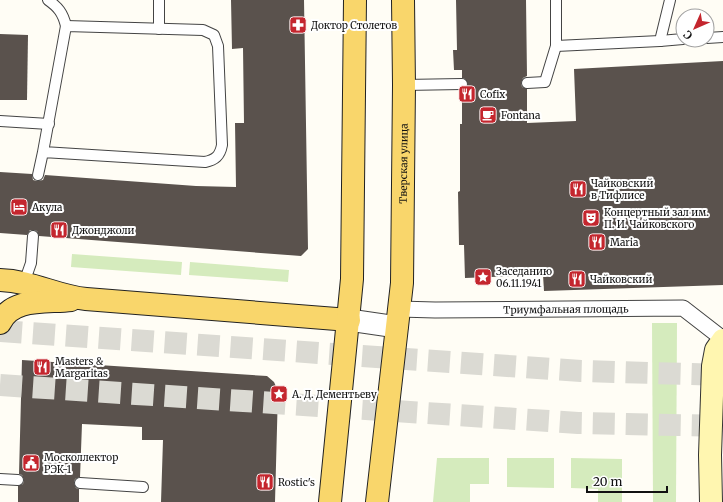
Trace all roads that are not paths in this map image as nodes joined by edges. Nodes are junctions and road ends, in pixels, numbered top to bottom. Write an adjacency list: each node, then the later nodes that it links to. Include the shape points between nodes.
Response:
1 (48, 0): 7 (lane, via 57,6)
2 (159, 0): 8 (lane)
3 (355, 0): 24 (main road, via 352,279)
4 (403, 0): 14 (main road, Тверская улица)
5 (556, 0): 11 (lane)
6 (670, 0): 10 (lane)
7 (66, 26): 8 (lane); 16 (lane)
8 (159, 29): 17 (lane, via 203,30 214,35 217,40 222,146 217,158 205,162)
9 (675, 40): 10 (lane)
10 (660, 41): 11 (lane)
11 (556, 46): 12 (lane, via 545,82)
12 (527, 83)
13 (462, 84): 14 (lane)
14 (404, 85): 23 (main road, Тверская улица, via 402,283)
15 (0, 121): 16 (lane)
16 (49, 124): 17 (lane)
17 (43, 152): 18 (lane)
18 (38, 174)
19 (34, 236): 21 (lane, via 31,263)
20 (0, 280): 21 (main road)
21 (24, 283): 22 (main road)
22 (86, 299): 24 (main road); 25 (main road, via 19,305 4,315)
23 (398, 318): 24 (street); 26 (street, Триумфальная площадь, via 435,310 683,308); 32 (main road)
24 (349, 320): 31 (main road)
25 (0, 323)
26 (723, 339): 33 (main road, Триумфальная площадь, via 716,350 713,366)
27 (0, 479): 28 (lane)
28 (18, 480)
29 (80, 483): 30 (lane)
30 (143, 486)
31 (330, 502)
32 (377, 502)
33 (710, 502)

